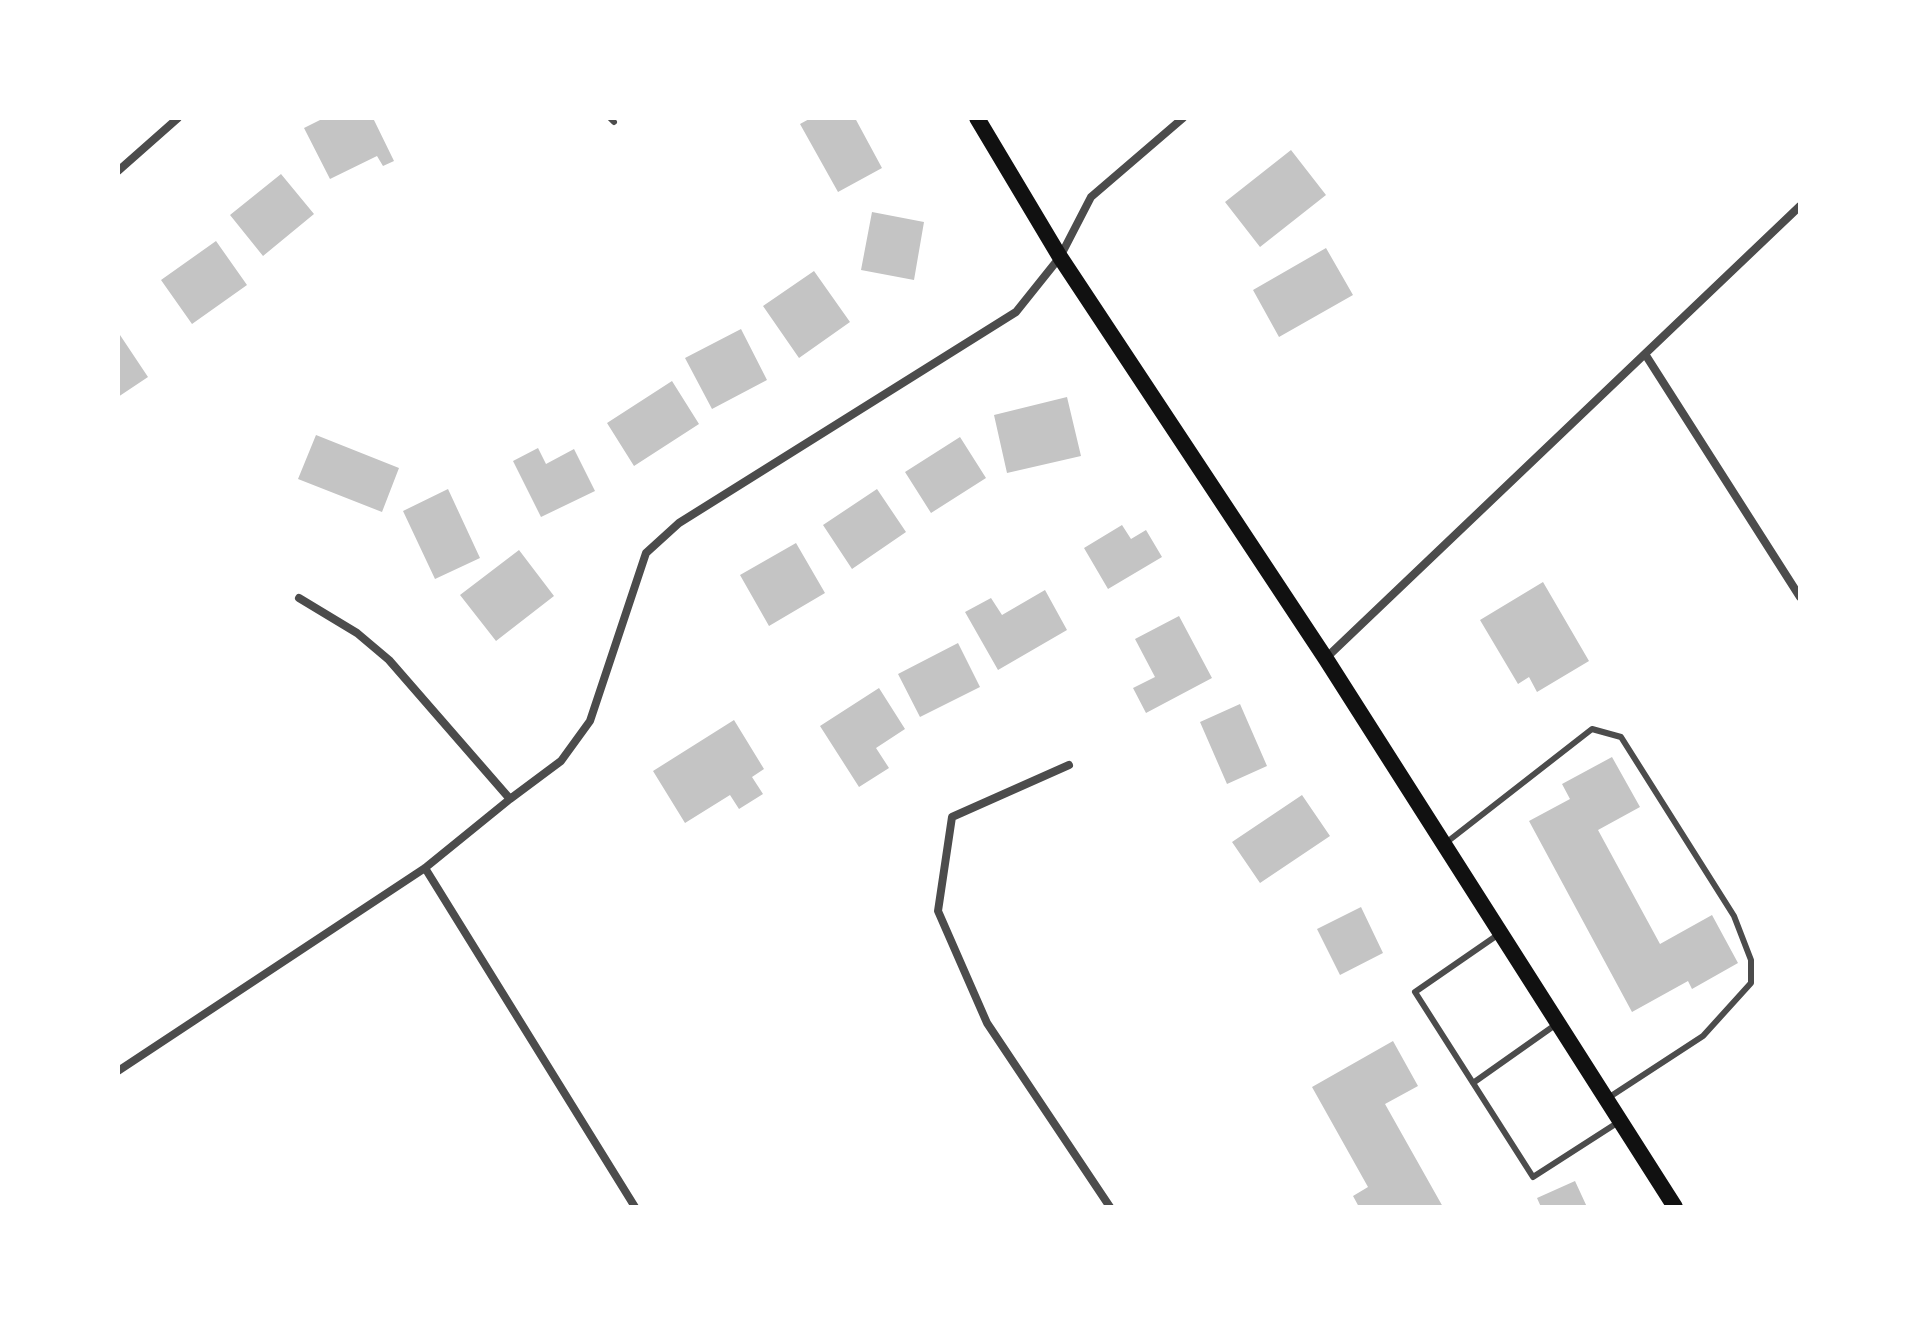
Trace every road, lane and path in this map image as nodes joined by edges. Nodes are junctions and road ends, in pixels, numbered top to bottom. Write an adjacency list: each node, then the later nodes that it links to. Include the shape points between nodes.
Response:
1 (178, 118): 4 (street)
2 (977, 118): 6 (main road)
3 (1183, 118): 6 (street, via 1091,197)
4 (118, 171)
5 (1800, 206): 7 (street)
6 (1060, 257): 10 (main road); 12 (street, via 1016,312 679,523 646,553 590,721 561,761)
7 (1645, 354): 8 (street); 10 (street)
8 (1800, 597)
9 (299, 598): 12 (street, via 357,633 389,660)
10 (1326, 659): 13 (main road)
11 (1069, 765): 22 (street, via 952,817 938,911 987,1023)
12 (510, 799): 14 (street)
13 (1444, 844): 15 (main road); 19 (lane, via 1592,729 1621,737 1734,916 1751,960 1751,983 1703,1036)
14 (425, 868): 17 (street); 21 (street)
15 (1500, 933): 16 (main road); 18 (lane, via 1415,992)
16 (1558, 1023): 18 (lane); 19 (main road)
17 (118, 1071)
18 (1473, 1083): 20 (lane, via 1533,1177)
19 (1606, 1099): 20 (main road)
20 (1620, 1121): 23 (main road)
21 (635, 1207)
22 (1110, 1207)
23 (1675, 1207)

